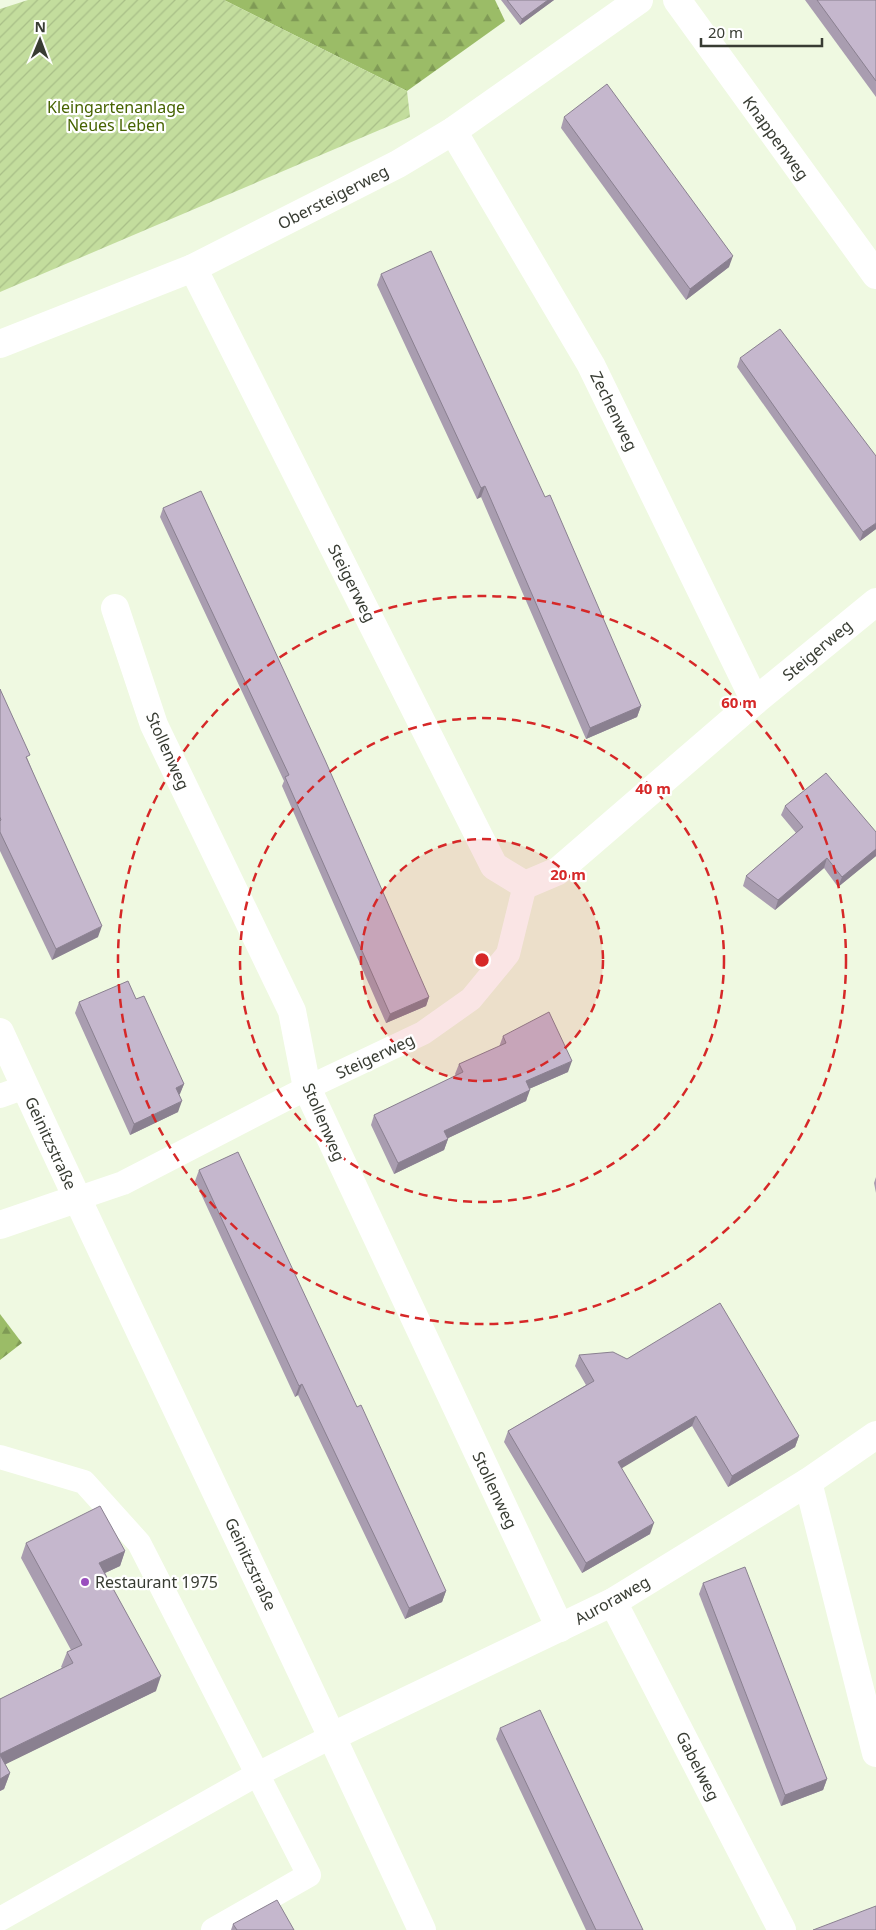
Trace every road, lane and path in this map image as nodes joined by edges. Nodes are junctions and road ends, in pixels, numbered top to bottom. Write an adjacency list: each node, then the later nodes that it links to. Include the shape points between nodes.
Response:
1 (639, 0): 3 (street, Obersteigerweg)
2 (677, 0): 5 (street, Knappenweg)
3 (452, 131): 4 (street, Obersteigerweg, via 398,164); 9 (street, Zechenweg, via 591,365)
4 (193, 268): 6 (street, Obersteigerweg); 10 (street, Steigerweg, via 494,866)
5 (876, 276)
6 (0, 344)
7 (876, 602): 9 (street, Steigerweg)
8 (115, 608): 13 (street, Stollenweg, via 154,724 292,1011)
9 (755, 701): 10 (street, Steigerweg, via 558,871)
10 (525, 885): 13 (lane, Steigerweg, via 508,954 471,999 423,1033)
11 (0, 1032): 12 (street, Geinitzstraße)
12 (25, 1087): 14 (lane, Geinitzstraße); 15 (street, Geinitzstraße)
13 (306, 1088): 15 (lane, Steigerweg, via 123,1183); 21 (street, Stollenweg)
14 (0, 1096)
15 (76, 1199): 16 (street, Geinitzstraße); 22 (street, Geinitzstraße)
16 (0, 1225)
17 (876, 1435): 19 (street, Auroraweg)
18 (0, 1457): 24 (lane, via 84,1482 139,1544)
19 (808, 1482): 20 (street, Auroraweg); 23 (street)
20 (613, 1602): 21 (street, Auroraweg); 28 (street, Gabelweg)
21 (560, 1628): 22 (street, Auroraweg)
22 (333, 1736): 24 (lane); 27 (street, Geinitzstraße)
23 (876, 1753)
24 (256, 1775): 25 (lane); 26 (lane, via 309,1876)
25 (8, 1915)
26 (213, 1930)
27 (422, 1930)
28 (782, 1930)

